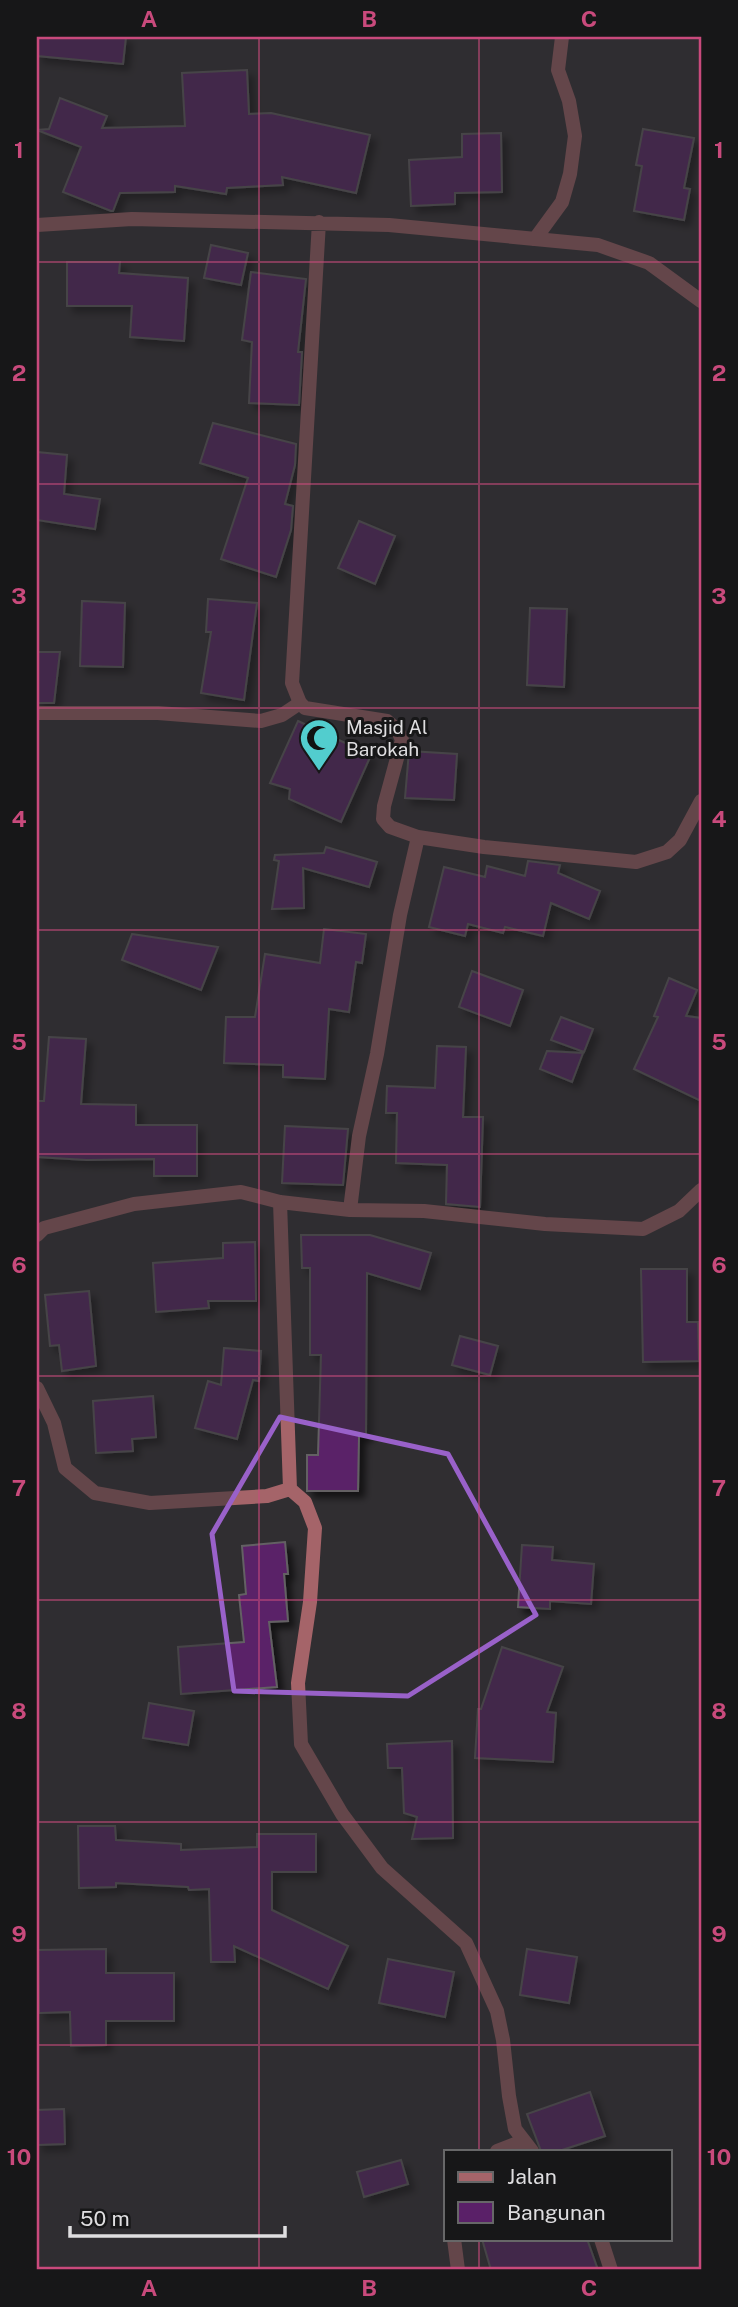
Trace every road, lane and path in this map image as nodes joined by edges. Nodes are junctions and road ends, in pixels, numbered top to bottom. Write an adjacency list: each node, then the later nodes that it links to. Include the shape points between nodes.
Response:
1 (562, 37): 4 (street, via 558,70 575,136 570,174 562,202)
2 (319, 222): 3 (street, via 132,219); 4 (street); 6 (street, via 292,683)
3 (37, 225)
4 (535, 239): 5 (street, via 598,245 641,260)
5 (701, 301)
6 (300, 703): 7 (street, via 282,715 261,720 158,713); 9 (street, via 305,708 387,722 398,731 402,740 383,819 390,827)
7 (37, 713)
8 (701, 801): 9 (street, via 680,840 667,852 636,862)
9 (418, 837): 12 (street, via 359,1136)
10 (701, 1190): 12 (street, via 679,1212 643,1228)
11 (280, 1202): 12 (street); 13 (street, via 241,1192 134,1204 44,1228); 15 (street)
12 (350, 1210)
13 (37, 1235)
14 (37, 1388): 15 (street, via 54,1423 65,1468 95,1493 150,1503 267,1496)
15 (290, 1489): 16 (street, via 305,1502 315,1528 298,1683 301,1744 342,1814 382,1868 466,1943 497,2011 515,2129)
16 (528, 2146): 17 (street)
17 (503, 2150)
18 (454, 2240): 20 (street)
19 (601, 2240): 21 (street)
20 (458, 2270)
21 (611, 2270)

